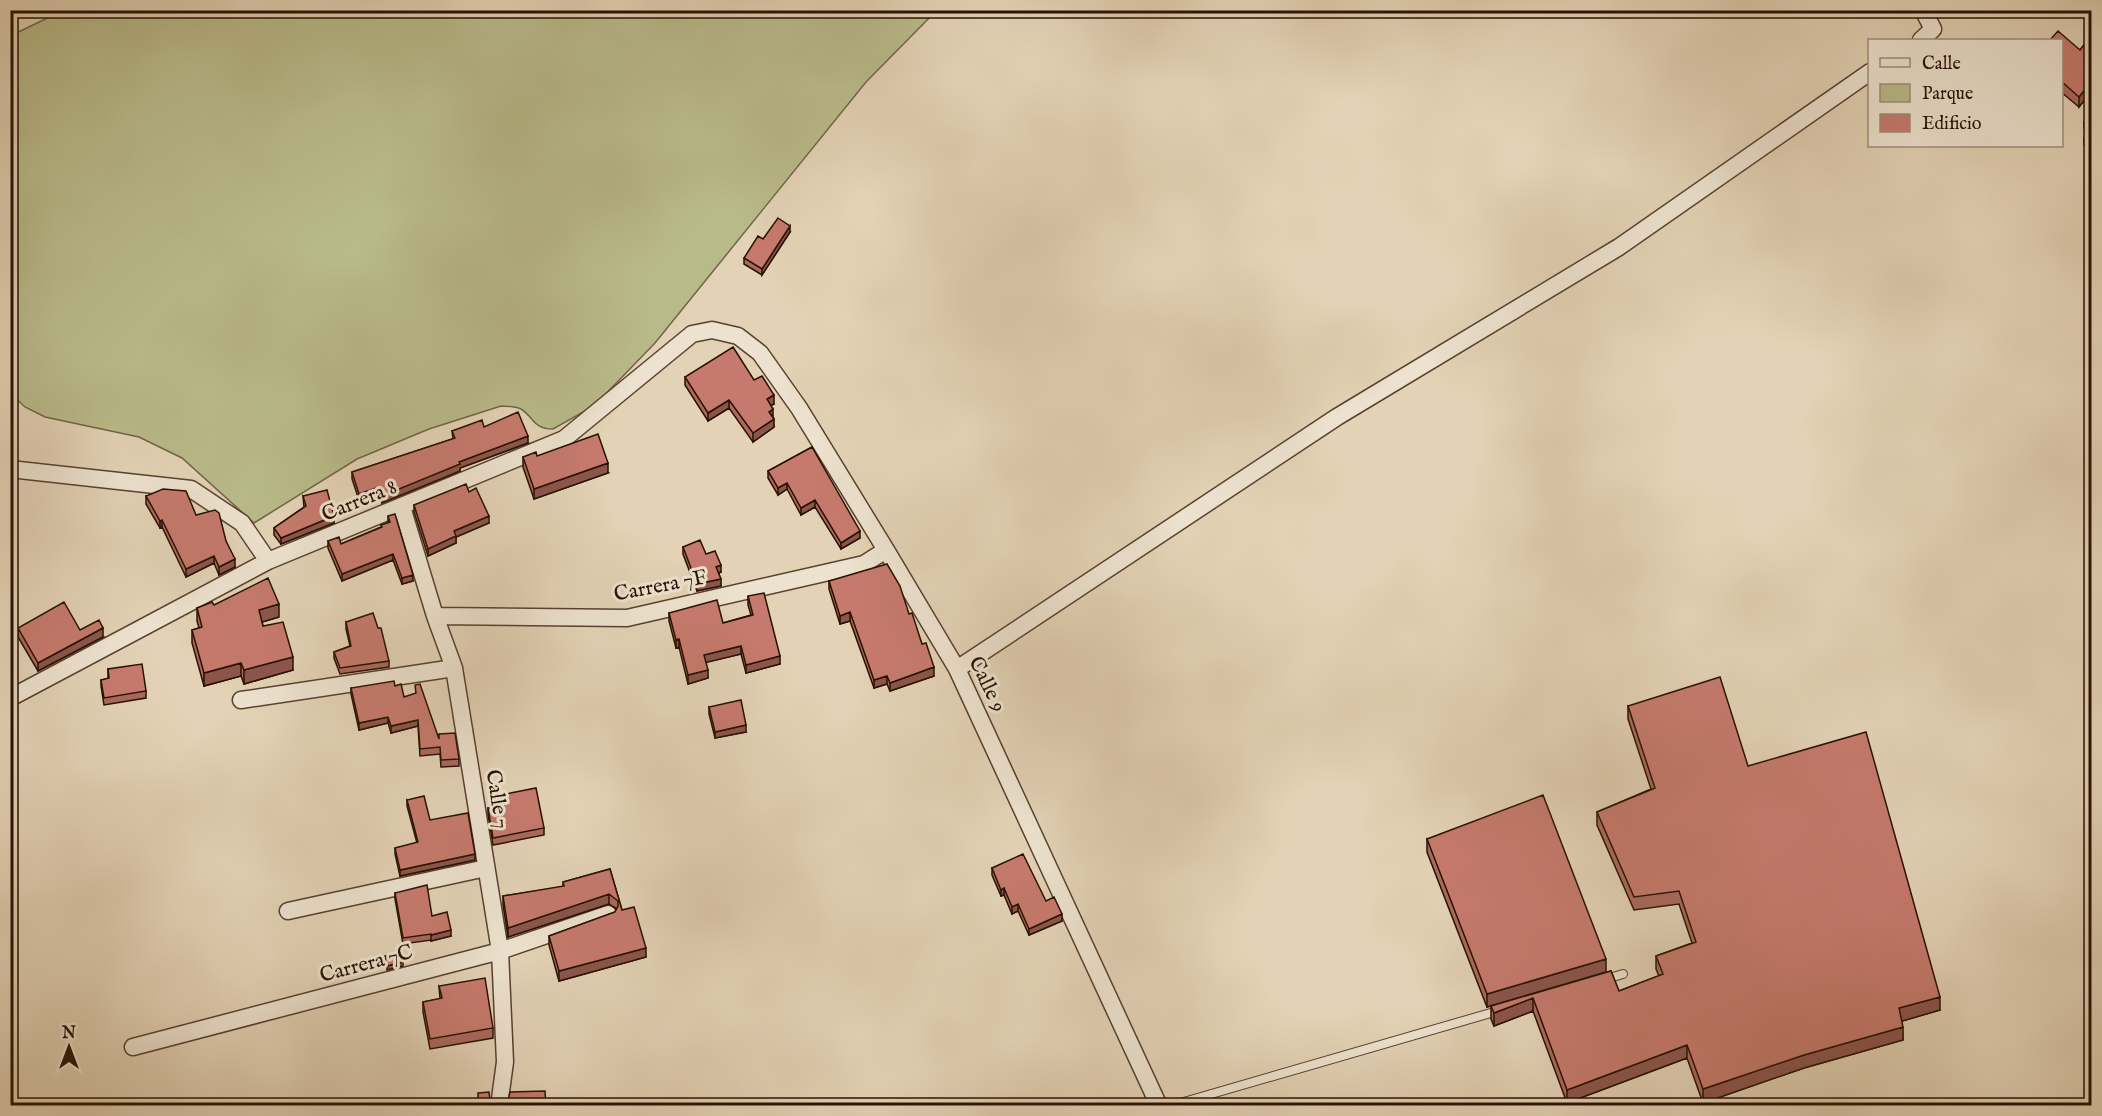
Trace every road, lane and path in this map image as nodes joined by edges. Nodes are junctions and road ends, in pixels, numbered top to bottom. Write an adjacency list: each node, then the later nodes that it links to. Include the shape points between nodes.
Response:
1 (1923, 10): 2 (street, via 1933,29)
2 (1922, 39)
3 (1868, 73): 11 (street, via 1618,247 1337,417)
4 (712, 330): 6 (street, Carrera 8, via 692,334 564,439); 7 (street, Calle 9, via 738,336 760,353 799,408)
5 (10, 469): 8 (street, via 191,489 242,523)
6 (402, 507): 8 (street, Carrera 8); 9 (street, Calle 7)
7 (886, 550): 9 (street, Carrera 7F, via 864,564 627,618); 11 (street, Calle 9)
8 (268, 561): 12 (street, Carrera 8)
9 (435, 616): 10 (street, Calle 7)
10 (454, 668): 13 (street); 14 (street, Calle 7)
11 (957, 669): 23 (street, Calle 9)
12 (10, 698)
13 (241, 700)
14 (486, 868): 15 (street); 17 (street, Calle 7)
15 (288, 911)
16 (608, 914): 17 (street, Carrera 7C)
17 (500, 951): 21 (street, Carrera 7C); 22 (street, Calle 7, via 505,1062)
18 (1623, 974): 19 (lane)
19 (1589, 984)
20 (1510, 1007): 24 (lane)
21 (133, 1047)
22 (499, 1106)
23 (1159, 1106)
24 (1170, 1106)

